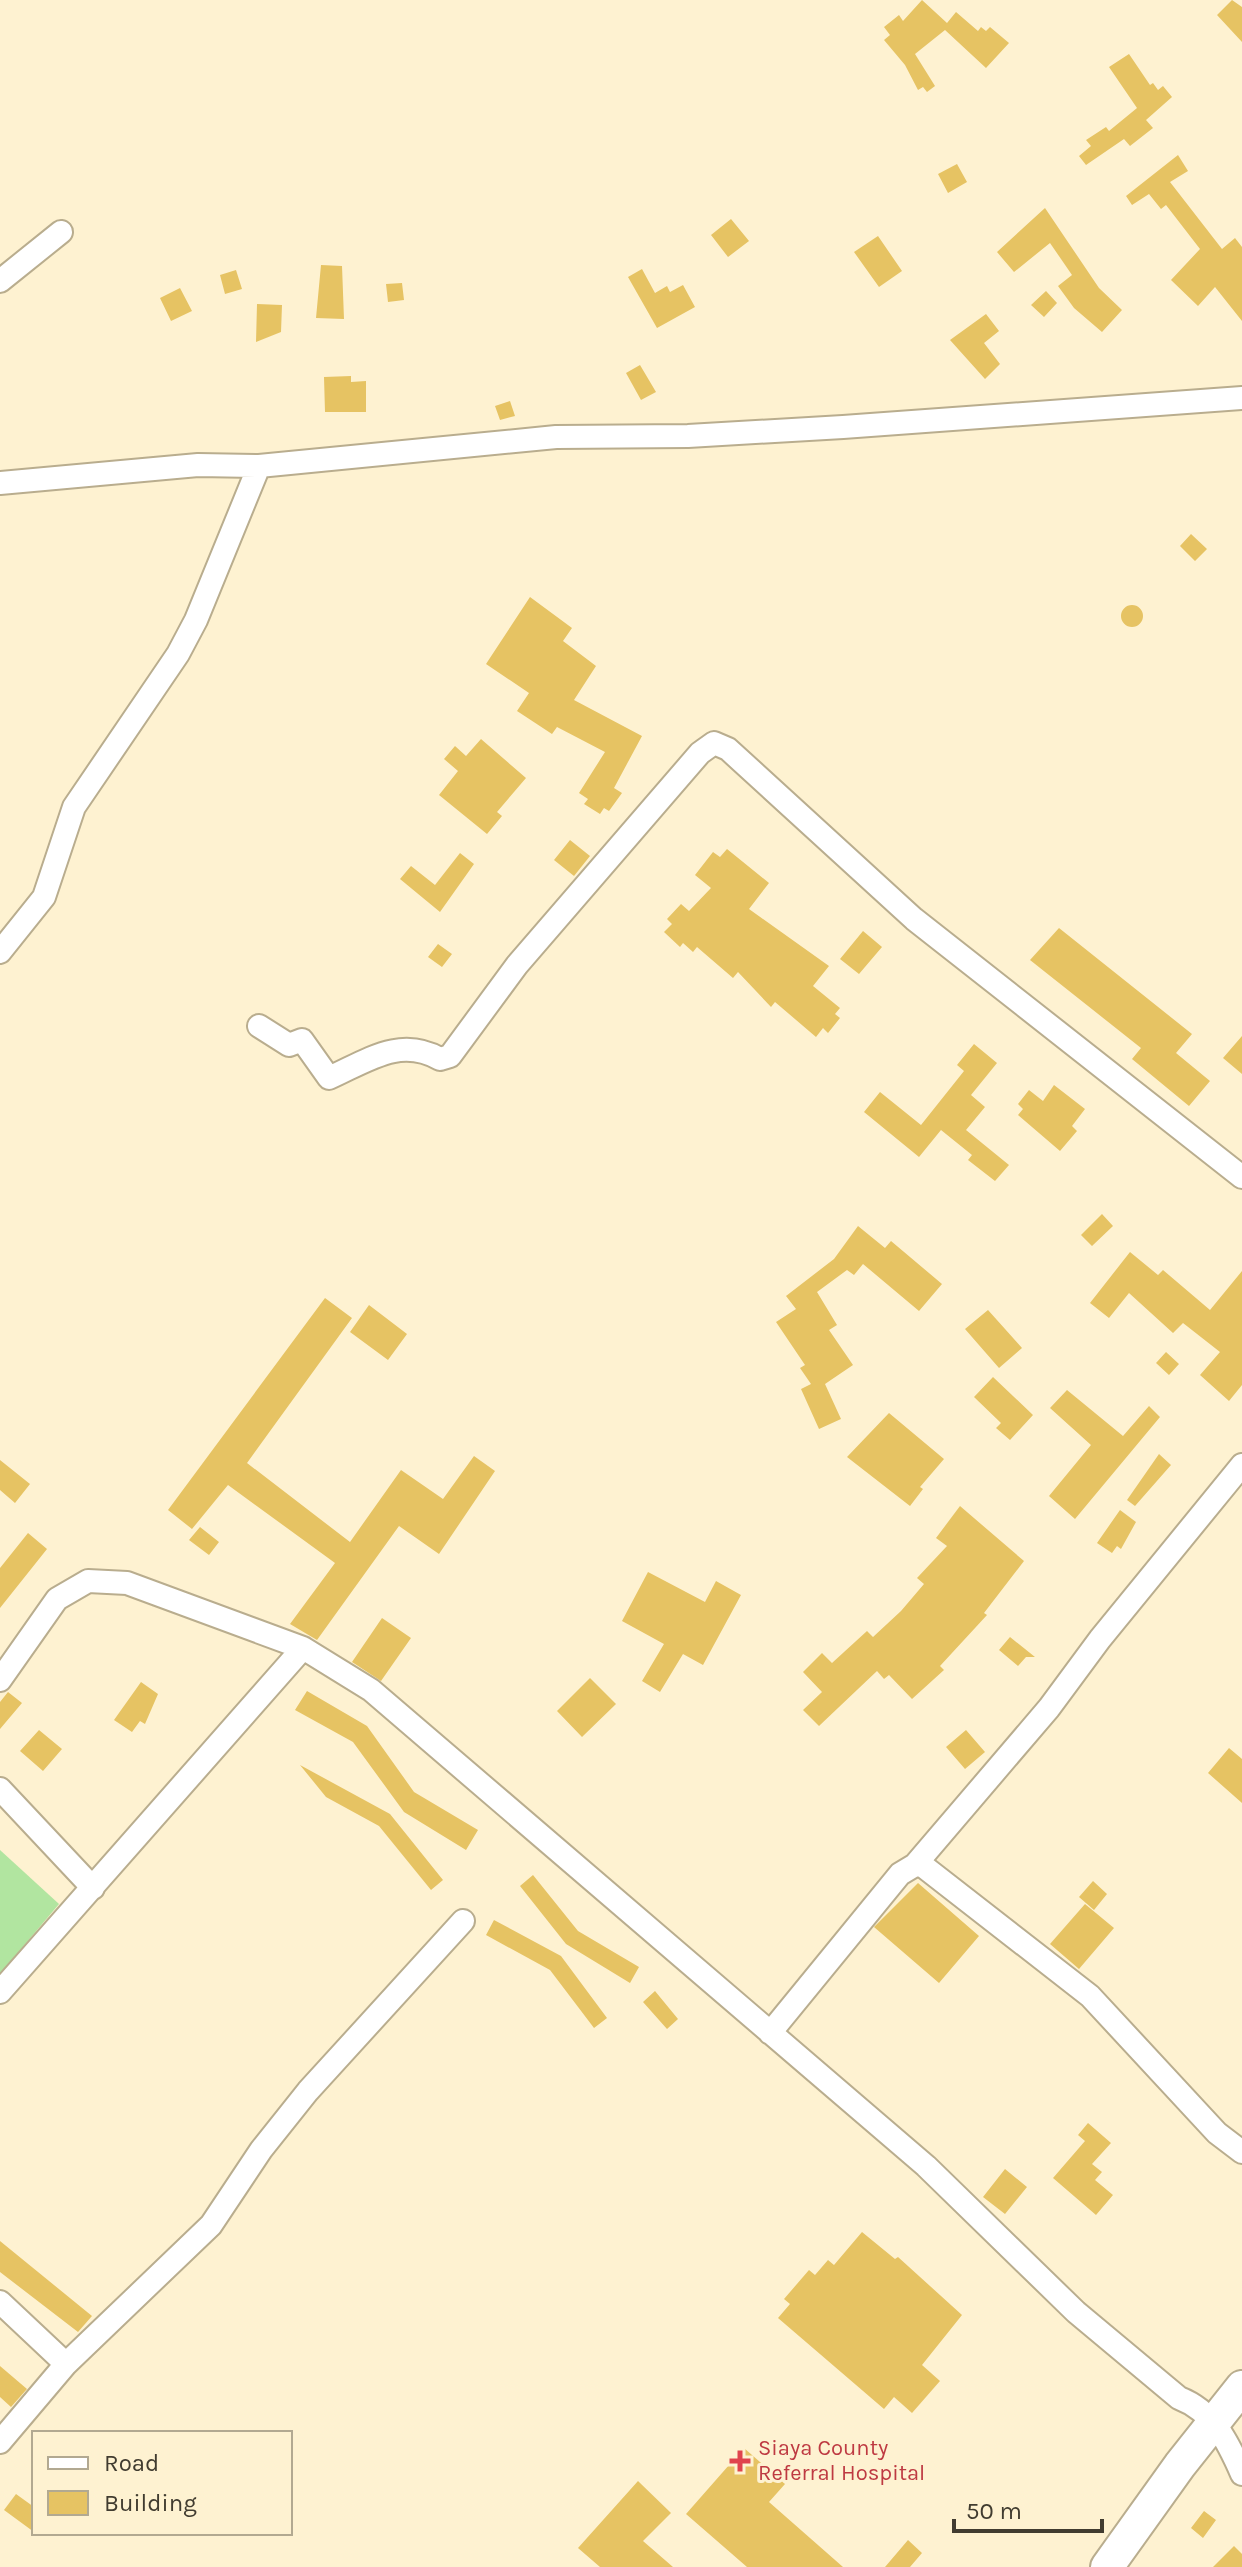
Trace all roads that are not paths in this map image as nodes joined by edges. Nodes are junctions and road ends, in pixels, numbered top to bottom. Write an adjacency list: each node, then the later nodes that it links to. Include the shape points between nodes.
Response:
1 (61, 232): 2 (street)
2 (0, 281)
3 (1242, 398): 4 (street, via 688,436 556,437)
4 (259, 466): 5 (street, via 198,465); 6 (street, via 178,654 74,807 44,897)
5 (0, 483)
6 (0, 952)
7 (259, 1026): 8 (street, via 289,1045 302,1040 329,1078 386,1052 421,1048 440,1059 450,1056 517,965 714,743 736,756 840,854 973,967)
8 (1242, 1177)
9 (1242, 1465): 13 (street, via 1049,1708)
10 (303, 1648): 11 (street, via 127,1583 88,1581 57,1599); 14 (street); 17 (street, via 371,1690)
11 (0, 1680)
12 (0, 1789): 14 (street)
13 (915, 1865): 17 (street, via 869,1909); 18 (street, via 930,1870 1090,1996 1217,2133)
14 (93, 1888): 16 (street)
15 (463, 1921): 20 (street, via 308,2091 211,2225)
16 (0, 1992)
17 (770, 2033): 22 (street, via 926,2166 1076,2312)
18 (1242, 2152)
19 (0, 2302): 20 (street)
20 (66, 2364): 23 (street)
21 (1242, 2387): 22 (highway)
22 (1215, 2423): 24 (street); 25 (highway)
23 (0, 2442)
24 (1242, 2474)
25 (1107, 2567)

